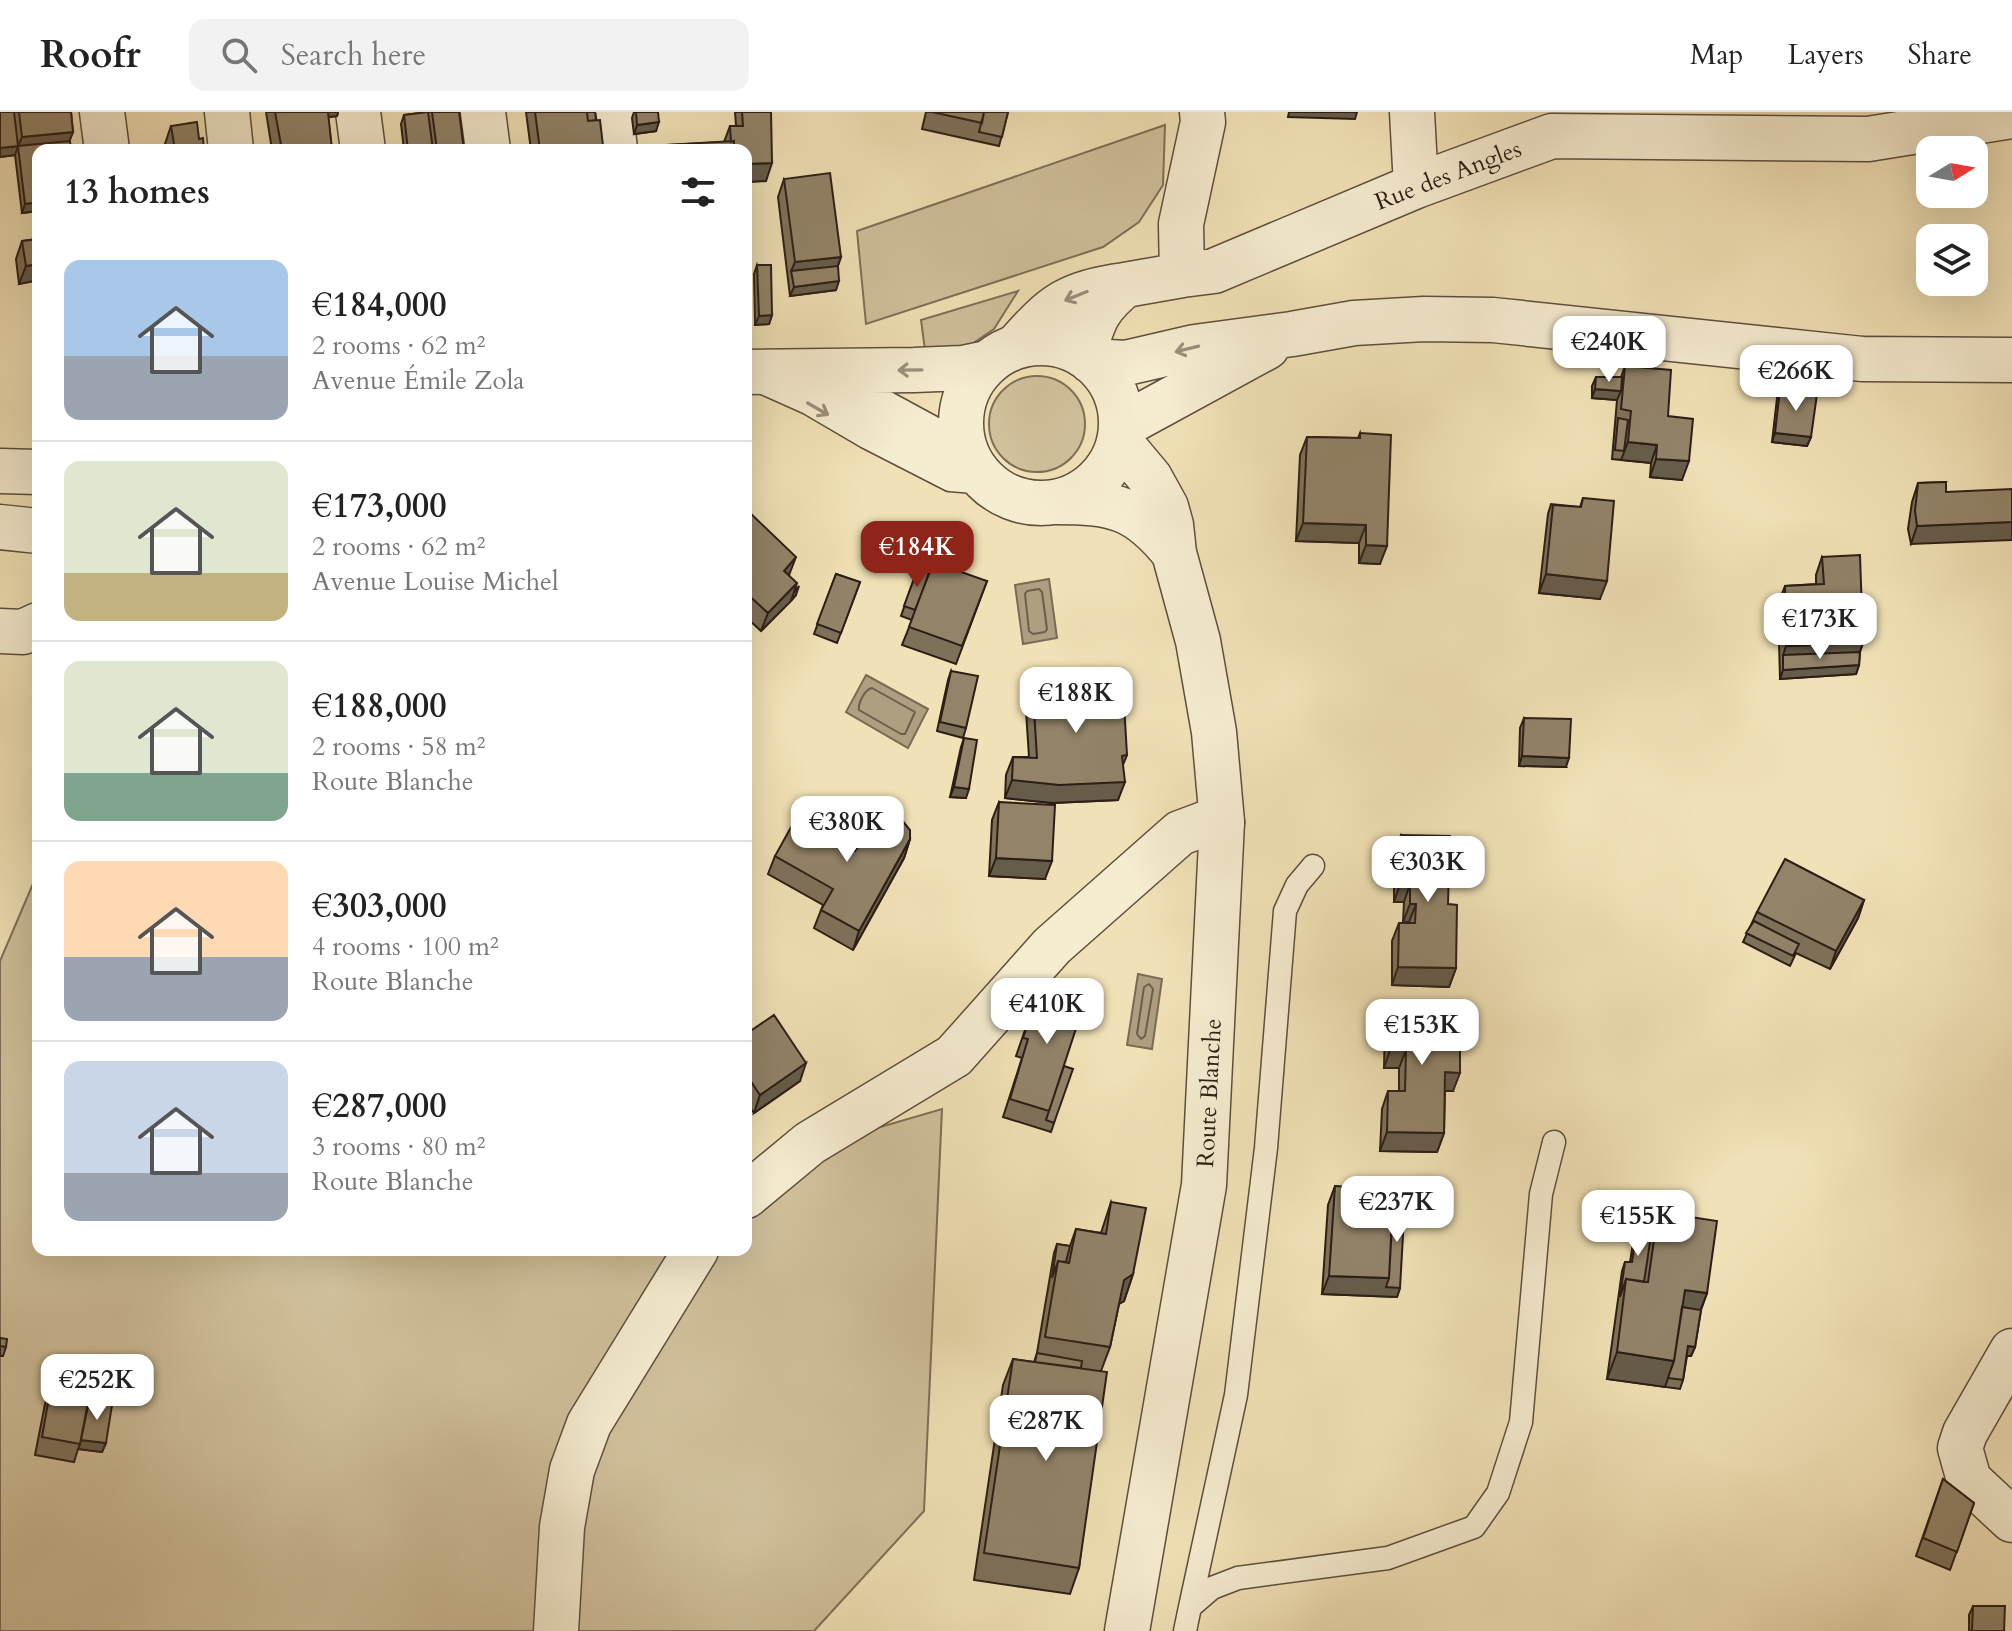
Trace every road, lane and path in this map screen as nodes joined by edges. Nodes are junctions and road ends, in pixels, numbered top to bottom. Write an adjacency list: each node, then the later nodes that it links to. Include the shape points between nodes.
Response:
1 (102, 112): 10 (street)
2 (227, 112): 11 (street)
3 (358, 112): 12 (street)
4 (483, 112): 13 (street)
5 (611, 112): 14 (street)
6 (1202, 112): 16 (street, via 1181,224)
7 (1412, 112): 15 (street)
8 (2012, 116): 9 (street, Rue des Angles, via 1868,139)
9 (1556, 124): 15 (street, Rue des Angles)
10 (106, 144)
11 (230, 144)
12 (362, 144)
13 (487, 144)
14 (614, 144)
15 (1416, 186): 16 (street, Rue des Angles, via 1214,271)
16 (1182, 275): 17 (street, Rue des Angles)
17 (1125, 285): 19 (street, Rue des Angles, one-way to 19, via 1065,300); 20 (street, via 1096,316)
18 (1292, 334): 20 (street, one-way to 20, via 1126,363); 21 (street, via 1354,323 1493,320 1862,359); 25 (street)
19 (1002, 355): 20 (street, via 1033,342 1072,349); 22 (street, one-way to 22, via 963,368); 26 (street, via 976,375 963,405 962,438)
20 (1087, 358): 25 (street, via 1114,390)
21 (2012, 360)
22 (806, 371): 23 (street); 26 (street)
23 (752, 372)
24 (752, 380): 26 (lane, one-way to 26, via 808,403 950,480)
25 (1120, 434): 29 (street, via 1101,477 1080,493); 32 (street, Route Blanche, via 1166,507)
26 (977, 468): 29 (street, via 1002,494)
27 (0, 471): 28 (street)
28 (32, 472)
29 (1055, 502): 32 (street, via 1124,508)
30 (0, 527): 31 (street)
31 (32, 530)
32 (1174, 553): 35 (street, Route Blanche, via 1198,641)
33 (32, 628): 34 (street)
34 (0, 631)
35 (1222, 822): 38 (street, via 1180,833 1063,936 954,1056 810,1143); 44 (street, Route Blanche, via 1204,1185)
36 (1313, 866): 42 (lane, via 1285,911 1266,1148 1236,1395)
37 (1554, 1142): 42 (lane, via 1541,1194 1521,1422 1498,1493 1474,1527 1388,1558 1238,1578 1212,1588)
38 (752, 1191)
39 (692, 1256): 43 (street, via 589,1424 572,1470 562,1527)
40 (2012, 1351): 41 (street, via 1960,1448 1969,1480)
41 (2012, 1520)
42 (1190, 1607): 45 (lane)
43 (556, 1631)
44 (1127, 1631)
45 (1185, 1631)

